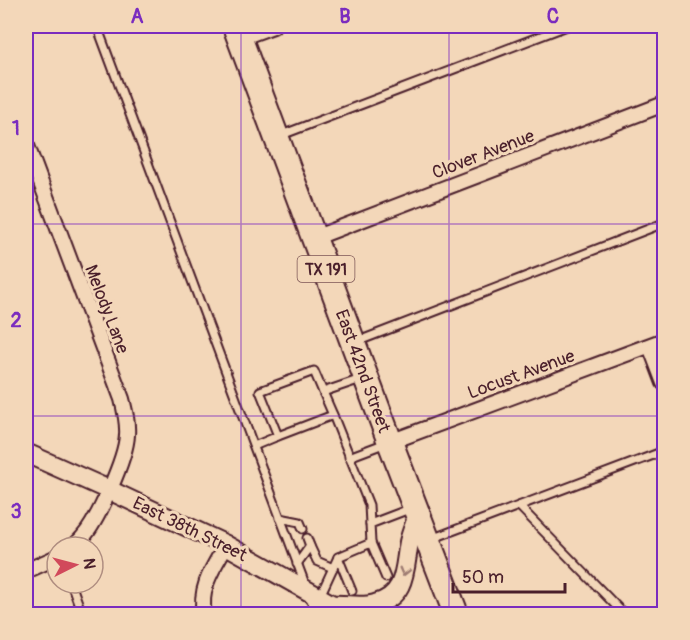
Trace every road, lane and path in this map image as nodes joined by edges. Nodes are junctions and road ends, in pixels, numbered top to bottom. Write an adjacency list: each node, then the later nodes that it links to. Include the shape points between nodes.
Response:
1 (97, 26): 19 (lane)
2 (273, 26): 4 (street)
3 (567, 26): 6 (lane)
4 (237, 32): 6 (highway, East 42nd Street / TX 191)
5 (664, 104): 9 (street, Clover Avenue)
6 (276, 137): 9 (highway, East 42nd Street / TX 191)
7 (26, 143): 23 (street, Melody Lane, via 127,418 125,448)
8 (664, 223): 11 (lane)
9 (314, 238): 11 (highway, East 42nd Street / TX 191)
10 (664, 340): 12 (street, Locust Avenue)
11 (353, 343): 13 (highway, East 42nd Street / TX 191)
12 (650, 346): 14 (street); 18 (street, Locust Avenue)
13 (366, 377): 15 (lane); 18 (highway, East 42nd Street / TX 191)
14 (664, 382)
15 (323, 392): 16 (lane); 17 (lane, via 314,370 260,391)
16 (333, 415): 17 (lane); 22 (lane)
17 (278, 436): 19 (lane)
18 (390, 442): 22 (lane); 25 (highway, East 42nd Street / TX 191)
19 (254, 446): 26 (lane)
20 (664, 451): 24 (lane)
21 (26, 453): 23 (street, East 38th Street)
22 (349, 456): 27 (lane, via 369,505)
23 (109, 490): 29 (street); 33 (street, East 38th Street)
24 (519, 506): 31 (lane); 48 (lane)
25 (417, 511): 27 (lane); 31 (highway, East 42nd Street / TX 191); 43 (street, one-way to 43, via 404,577 390,597 373,605)
26 (280, 518): 28 (lane, via 300,522); 37 (lane)
27 (370, 524): 32 (lane)
28 (303, 529)
29 (84, 535)
30 (307, 538): 34 (lane)
31 (428, 540): 47 (highway, East 42nd Street / TX 191)
32 (371, 543): 35 (lane); 40 (lane)
33 (226, 544): 43 (street, East 38th Street); 45 (street, via 207,578)
34 (310, 546): 37 (lane); 38 (lane, via 317,561)
35 (338, 557): 38 (lane); 41 (lane)
36 (45, 562): 39 (street)
37 (297, 564): 43 (lane)
38 (333, 568): 43 (lane)
39 (26, 571)
40 (386, 578)
41 (352, 591)
42 (75, 595): 44 (lane)
43 (319, 602): 46 (street, East 38th Street)
44 (82, 615)
45 (204, 615)
46 (349, 615)
47 (456, 615)
48 (624, 615)

